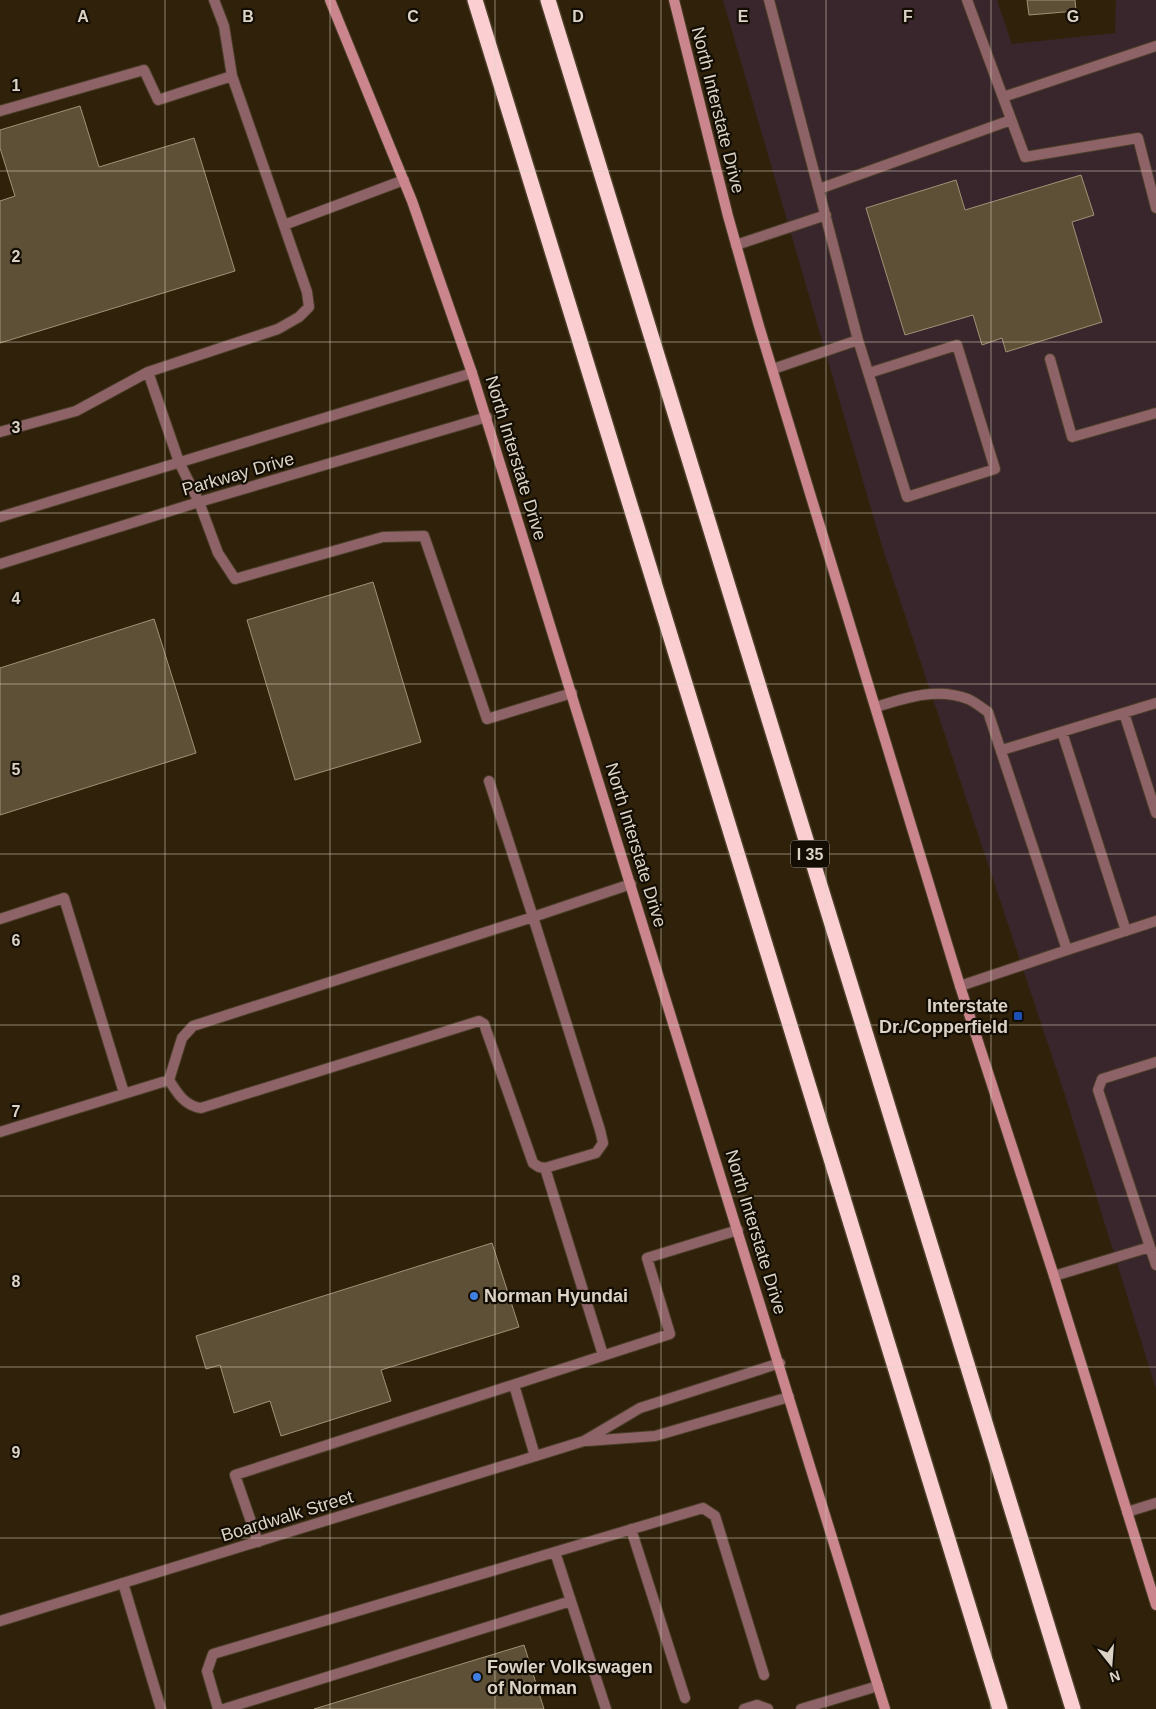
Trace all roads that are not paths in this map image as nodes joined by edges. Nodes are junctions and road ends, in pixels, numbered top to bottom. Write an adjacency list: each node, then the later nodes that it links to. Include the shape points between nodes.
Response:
1 (214, 0): 9 (street, via 224,26)
2 (330, 0): 13 (main road, North Interstate Drive)
3 (475, 0): 82 (highway)
4 (548, 0): 83 (highway, I 35)
5 (674, 0): 18 (main road, North Interstate Drive)
6 (770, 0): 14 (street)
7 (967, 0): 10 (street)
8 (1156, 46): 10 (street)
9 (232, 76): 11 (street, via 158,100 144,70); 17 (street)
10 (1002, 97): 12 (street)
11 (0, 111)
12 (1011, 120): 14 (street); 15 (street, via 1024,157 1138,138)
13 (404, 180): 17 (street); 23 (main road, North Interstate Drive)
14 (819, 190): 16 (street)
15 (1156, 208)
16 (826, 215): 18 (street); 19 (street)
17 (284, 225): 22 (street, via 308,292 309,306 299,317 278,328)
18 (736, 245): 21 (main road, North Interstate Drive)
19 (858, 340): 21 (street); 24 (street)
20 (1050, 359): 25 (street, via 1072,437)
21 (773, 369): 34 (main road, North Interstate Drive)
22 (148, 372): 27 (street, via 76,411); 28 (street)
23 (472, 373): 26 (main road, North Interstate Drive); 28 (street, Parkway Drive)
24 (869, 373): 24 (street, via 907,497 995,469 957,345)
25 (1156, 413)
26 (487, 417): 29 (street, Parkway Drive); 32 (main road, North Interstate Drive)
27 (0, 432)
28 (179, 462): 29 (street); 30 (street, Parkway Drive)
29 (199, 502): 31 (street, Parkway Drive); 32 (street, via 218,553 235,579 384,538 424,536 487,718)
30 (0, 517)
31 (0, 564)
32 (572, 693): 40 (main road, North Interstate Drive)
33 (1156, 703): 35 (street)
34 (876, 707): 37 (street, via 937,693 968,699 988,712); 46 (main road, North Interstate Drive)
35 (1124, 713): 36 (street); 39 (street)
36 (1062, 732): 37 (street); 44 (street)
37 (1002, 750): 45 (street)
38 (489, 781): 41 (street)
39 (1156, 813)
40 (631, 884): 41 (street); 52 (main road, North Interstate Drive)
41 (533, 917): 48 (street, via 193,1026 182,1038); 51 (street, via 603,1143 596,1153)
42 (0, 919): 49 (street, via 64,898)
43 (1156, 921): 44 (street)
44 (1126, 931): 45 (street)
45 (1066, 950): 46 (street)
46 (960, 986): 55 (main road, North Interstate Drive)
47 (1156, 1062): 53 (street, via 1102,1079 1098,1090)
48 (169, 1080): 49 (street); 51 (street, via 185,1102 201,1108 478,1021 484,1024 533,1163)
49 (124, 1093): 50 (street)
50 (0, 1132)
51 (545, 1168): 56 (street)
52 (738, 1230): 56 (street, via 646,1258 670,1334); 57 (main road, North Interstate Drive)
53 (1150, 1247): 54 (street); 55 (street)
54 (1156, 1265)
55 (1054, 1276): 63 (main road, North Interstate Drive)
56 (603, 1356): 58 (street)
57 (780, 1363): 59 (main road, North Interstate Drive); 60 (street, Boardwalk Street, via 640,1408)
58 (514, 1385): 61 (street); 65 (street, via 235,1475)
59 (789, 1397): 60 (street, Boardwalk Street, via 655,1436); 72 (main road, North Interstate Drive)
60 (584, 1441): 61 (street, Boardwalk Street)
61 (535, 1456): 65 (street, Boardwalk Street)
62 (1156, 1503): 63 (street)
63 (1128, 1512): 69 (main road, North Interstate Drive)
64 (632, 1529): 66 (street); 71 (street, via 703,1508 715,1516); 73 (street)
65 (258, 1542): 67 (street, Boardwalk Street)
66 (555, 1552): 68 (street); 75 (street, via 213,1654 207,1672)
67 (123, 1583): 70 (street, Boardwalk Street); 74 (street)
68 (571, 1601): 76 (street); 77 (street)
69 (1156, 1605)
70 (0, 1621)
71 (764, 1675)
72 (878, 1686): 80 (street); 81 (main road, North Interstate Drive)
73 (685, 1698)
74 (161, 1709)
75 (218, 1709)
76 (224, 1709)
77 (606, 1709)
78 (744, 1709): 79 (street, via 758,1705)
79 (768, 1709)
80 (801, 1709)
81 (884, 1709)
82 (1000, 1709)
83 (1073, 1709)

